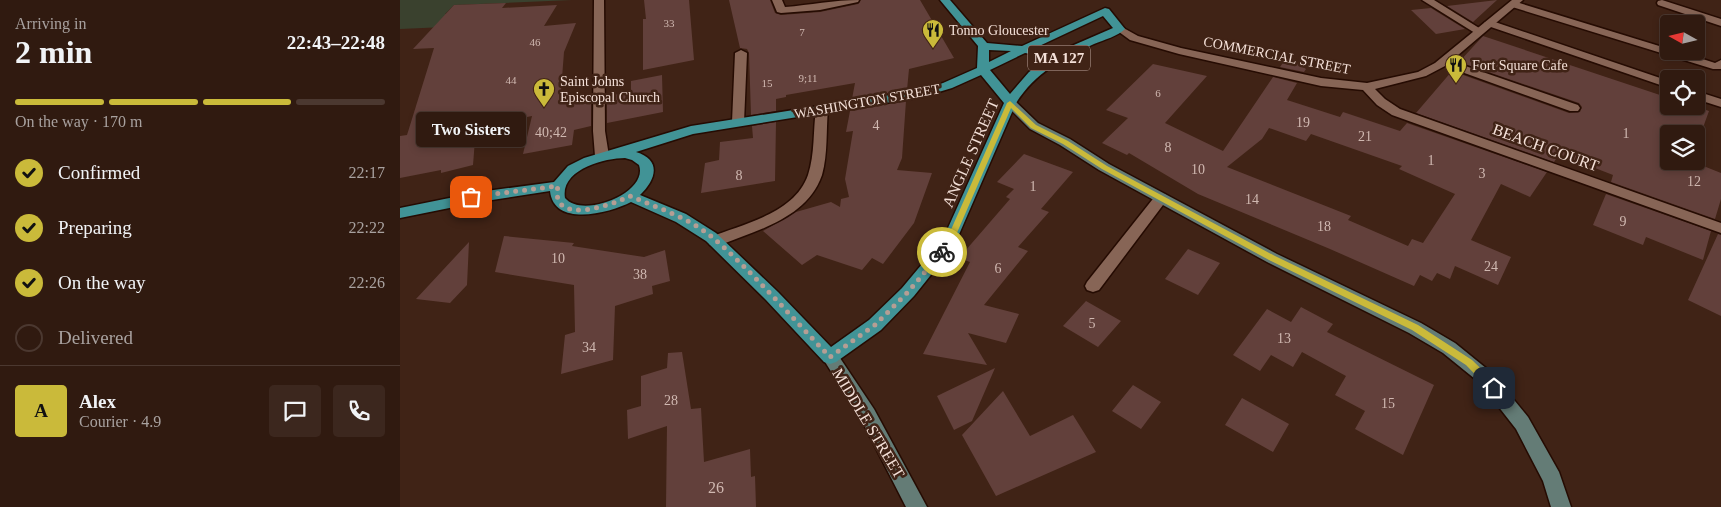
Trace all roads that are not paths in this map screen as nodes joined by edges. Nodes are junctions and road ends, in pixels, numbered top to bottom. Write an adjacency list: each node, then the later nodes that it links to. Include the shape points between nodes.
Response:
1 (599, 0): 28 (street, via 599,131)
2 (777, 0): 3 (street, via 781,10)
3 (854, 0)
4 (945, 0): 13 (main road)
5 (1427, 0): 12 (street)
6 (1515, 2): 9 (street, COMMERCIAL STREET); 18 (street, via 1717,67)
7 (1662, 3): 10 (street)
8 (1105, 6): 11 (main road, COMMERCIAL STREET / MA 127); 14 (main road, WASHINGTON STREET / MA 127)
9 (1489, 23): 12 (street, COMMERCIAL STREET); 20 (street)
10 (1721, 23)
11 (1120, 29): 16 (main road, ANGLE STREET / MA 127); 21 (street, COMMERCIAL STREET, via 1134,38 1179,51 1320,82)
12 (1479, 31): 17 (street, COMMERCIAL STREET)
13 (984, 46): 14 (main road); 19 (main road)
14 (1023, 50): 16 (main road); 19 (main road, WASHINGTON STREET / MA 127)
15 (741, 53): 27 (street)
16 (1063, 55): 23 (main road, ANGLE STREET / MA 127, via 1034,73)
17 (1444, 62): 21 (street, COMMERCIAL STREET, via 1398,82); 25 (street)
18 (1721, 63)
19 (983, 70): 23 (main road); 26 (main road, WASHINGTON STREET, via 945,87)
20 (1660, 82)
21 (1367, 86): 33 (street, BEACH COURT, via 1381,102 1396,112)
22 (1705, 98): 24 (street)
23 (1010, 103): 31 (main road, via 1034,126); 36 (main road, ANGLE STREET, via 949,242 908,292 875,325)
24 (1721, 103)
25 (1574, 108)
26 (822, 109): 27 (main road, WASHINGTON STREET); 34 (street, via 815,174 806,194 782,213)
27 (738, 122): 28 (main road, WASHINGTON STREET, via 669,136)
28 (609, 155): 29 (main road, WASHINGTON STREET, via 575,168); 30 (main road, via 639,158 645,163 648,170 643,183)
29 (558, 186): 30 (main road, via 559,202 576,210 604,208); 32 (main road, via 471,197)
30 (630, 196): 34 (main road, MIDDLE STREET, via 682,218)
31 (1161, 198): 35 (street); 37 (main road, via 1449,348 1469,363 1503,398 1522,423)
32 (400, 213)
33 (1721, 228)
34 (715, 241): 36 (main road, MIDDLE STREET)
35 (1093, 286)
36 (830, 357): 38 (main road, MIDDLE STREET, via 868,415)
37 (1552, 478): 39 (main road); 40 (main road)
38 (917, 507)
39 (1561, 507)
40 (1573, 507)

